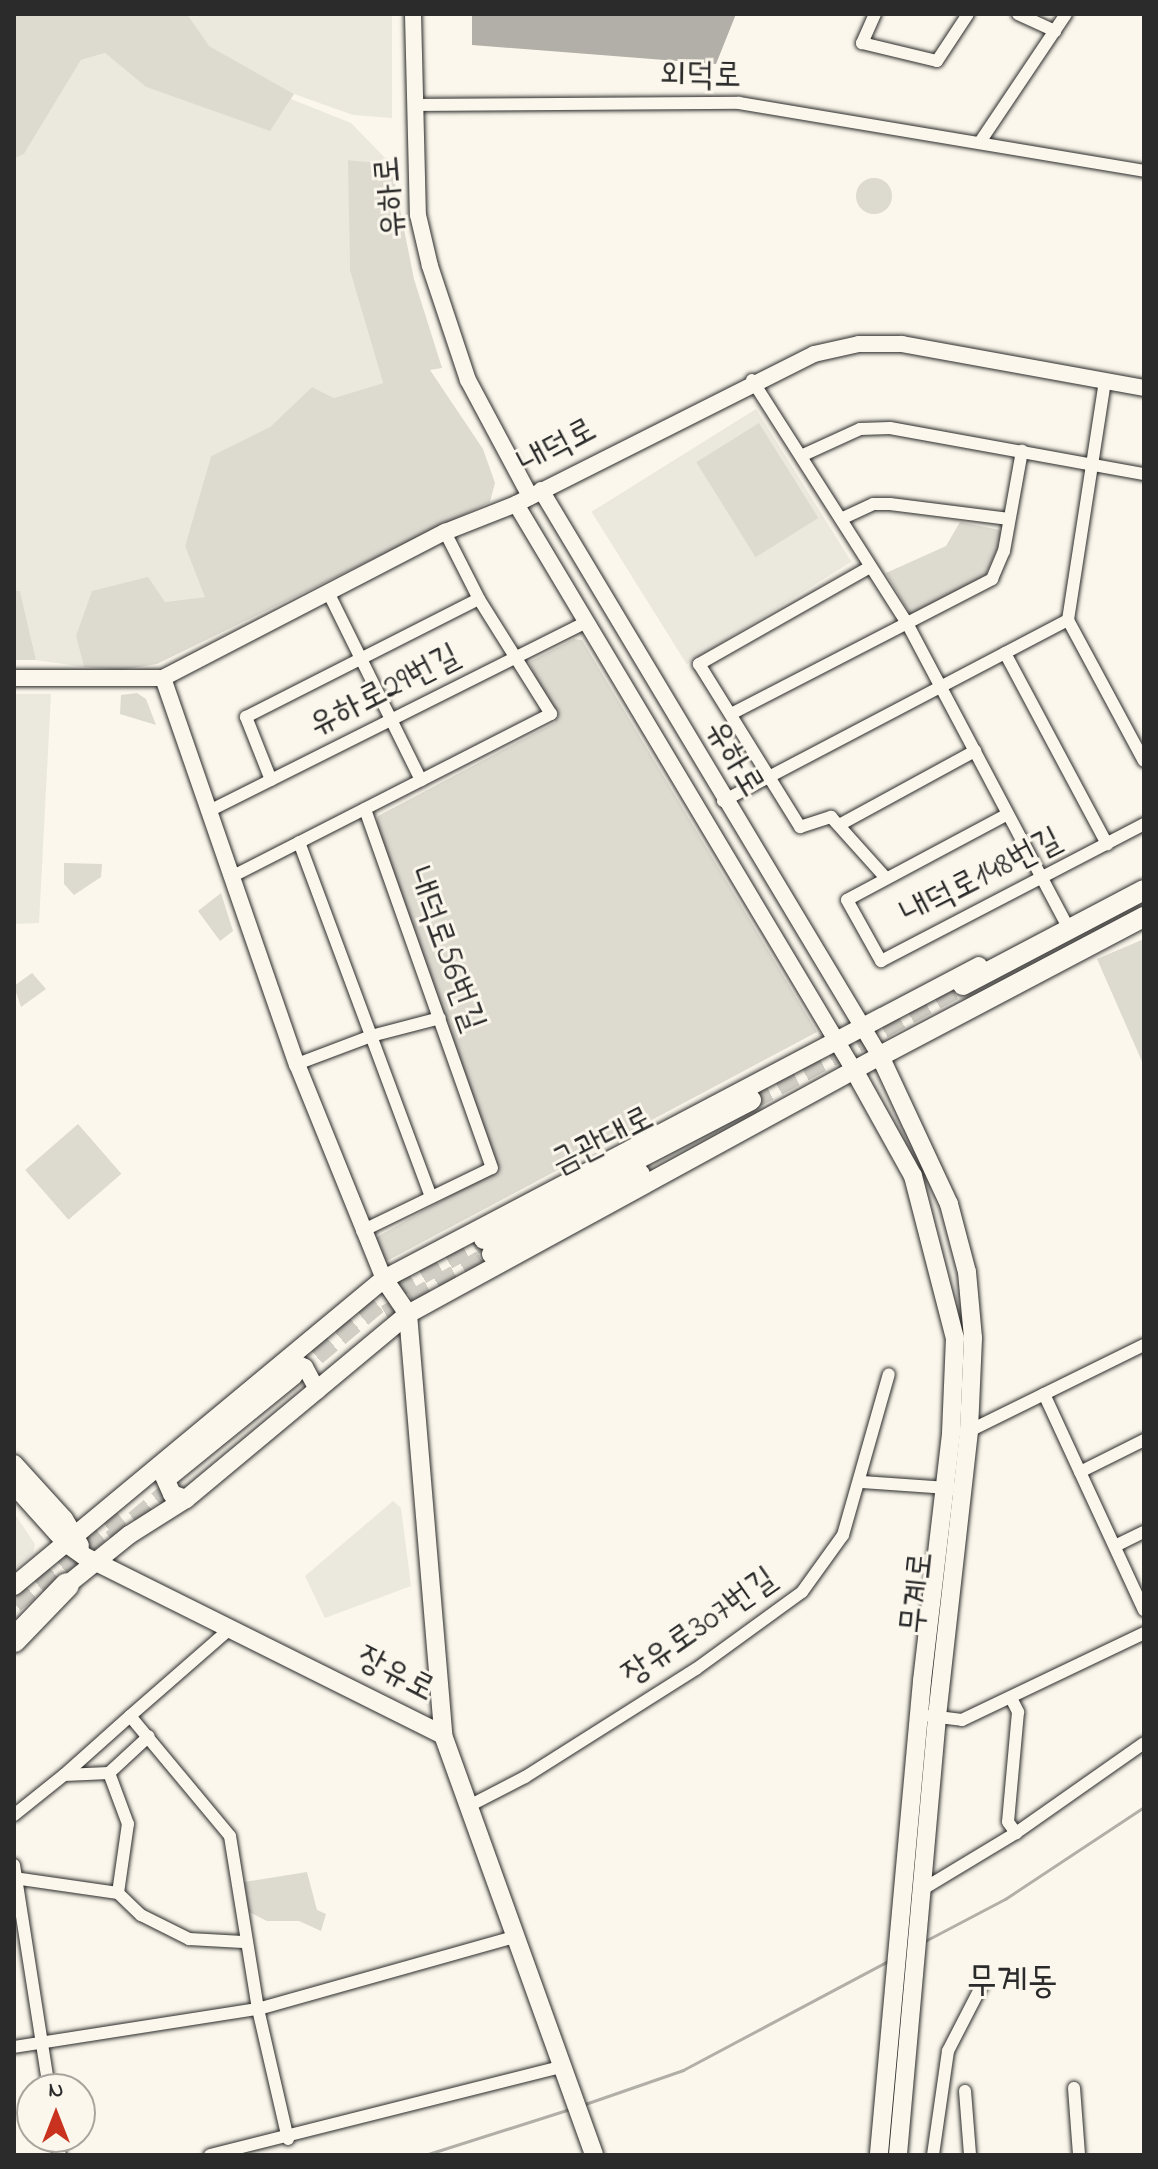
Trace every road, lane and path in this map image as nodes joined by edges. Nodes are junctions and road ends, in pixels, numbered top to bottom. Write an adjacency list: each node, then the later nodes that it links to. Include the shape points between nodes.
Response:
1 (413, 14): 7 (street, 유하로)
2 (875, 14): 3 (street, via 862,43 937,61)
3 (968, 14)
4 (1018, 14): 6 (street)
5 (1066, 14): 6 (street)
6 (1055, 31): 8 (street)
7 (416, 105): 8 (street, 외덕로, via 739,103); 17 (street, 유하로, via 418,215 443,317 496,440)
8 (980, 142): 9 (street, 외덕로)
9 (1144, 171)
10 (752, 380): 11 (street, 내덕로, via 814,354 859,344 902,344); 14 (street); 17 (street, 내덕로)
11 (1105, 381): 12 (street, 내덕로); 15 (street)
12 (1144, 388)
13 (1022, 451): 14 (street, via 890,428 860,429); 15 (street); 19 (street)
14 (801, 456): 18 (street)
15 (1095, 466): 16 (street); 24 (street)
16 (1144, 474)
17 (529, 497): 20 (street, 내덕로); 25 (street, 유하로); 41 (street, 유하로)
18 (841, 519): 19 (street, via 873,504 890,504); 21 (street)
19 (1009, 519): 26 (street, via 992,579)
20 (445, 532): 22 (street, 내덕로); 23 (street)
21 (870, 567): 26 (street); 33 (street, via 699,664)
22 (328, 592): 29 (street); 31 (street, 내덕로)
23 (479, 599): 28 (street); 29 (street)
24 (1068, 620): 27 (street); 35 (street)
25 (587, 622): 28 (street, 유하로29번길); 60 (street, 유하로)
26 (908, 625): 32 (street); 33 (street)
27 (1005, 653): 32 (street); 48 (street, 내덕로148번길)
28 (516, 657): 34 (street, 유하로29번길); 40 (street, via 551,714)
29 (360, 660): 34 (street); 39 (street, via 246,717)
30 (14, 678): 31 (street, 내덕로)
31 (163, 678): 43 (street)
32 (940, 683): 36 (street); 38 (street)
33 (731, 714): 38 (street)
34 (391, 720): 39 (street, 유하로29번길); 40 (street)
35 (1141, 746): 37 (street)
36 (975, 751): 44 (street); 45 (street)
37 (1144, 761)
38 (765, 776): 41 (street); 45 (street, via 800,827 831,817)
39 (271, 780): 43 (street, 유하로29번길)
40 (421, 780): 42 (street)
41 (723, 801): 58 (street, 유하로)
42 (365, 809): 47 (street); 57 (street, 내덕로56번길)
43 (209, 811): 49 (street)
44 (1006, 815): 50 (street); 51 (street)
45 (841, 824): 50 (street)
46 (1144, 824): 48 (street, 내덕로148번길)
47 (299, 842): 49 (street); 59 (street)
48 (1107, 844): 51 (street, 내덕로148번길)
49 (233, 876): 62 (street)
50 (886, 878): 51 (street, 내덕로148번길, via 847,900 881,961)
51 (1042, 881): 56 (street)
52 (1144, 882): 56 (main road)
53 (1144, 890): 54 (main road, via 966,992)
54 (1144, 905)
55 (1144, 917): 61 (main road)
56 (1065, 922): 58 (main road)
57 (440, 1018): 59 (street); 65 (street, 내덕로56번길, via 492,1168)
58 (861, 1026): 60 (main road); 61 (street, 유하로)
59 (371, 1036): 62 (street); 65 (street)
60 (837, 1039): 63 (street, 유하로); 68 (main road)
61 (880, 1056): 63 (main road); 70 (main road, 무계로, via 949,1204 967,1272)
62 (297, 1064): 66 (street)
63 (854, 1070): 69 (main road); 70 (main road, 무계로, via 913,1176)
64 (754, 1105): 67 (main road, 금관대로)
65 (431, 1197): 66 (street)
66 (362, 1231): 68 (street)
67 (488, 1247)
68 (384, 1279): 69 (main road); 73 (main road)
69 (408, 1314): 73 (main road); 97 (main road)
70 (964, 1338): 75 (main road, 무계로)
71 (1144, 1345): 74 (street)
72 (889, 1374): 81 (street, 장유로307번길)
73 (300, 1377): 80 (main road)
74 (1044, 1394): 76 (street); 79 (street)
75 (962, 1411): 76 (main road, 무계로); 83 (main road, 무계로)
76 (969, 1431): 83 (main road, 무계로)
77 (1144, 1440): 79 (street)
78 (14, 1464): 85 (main road)
79 (1080, 1472): 86 (street)
80 (173, 1481): 85 (main road); 87 (main road)
81 (861, 1482): 83 (street); 102 (street, 장유로307번길, via 843,1535 802,1592 696,1669 525,1777)
82 (14, 1485): 85 (main road)
83 (953, 1488): 96 (main road, 무계로)
84 (1144, 1532): 86 (street)
85 (72, 1541): 87 (main road, 장유로); 89 (main road)
86 (1115, 1546): 90 (street)
87 (92, 1558): 88 (main road); 91 (main road, 장유로)
88 (67, 1585): 93 (highway)
89 (14, 1586)
90 (1144, 1610)
91 (232, 1627): 95 (street); 97 (main road, 장유로)
92 (1144, 1633): 94 (street)
93 (14, 1640)
94 (1011, 1698): 96 (street, via 962,1720); 104 (street, via 1018,1712 1008,1822)
95 (130, 1716): 98 (street); 101 (street)
96 (928, 1716): 107 (main road, 무계로); 121 (main road, 무계로)
97 (443, 1735): 102 (main road, 장유로)
98 (149, 1736): 100 (street); 109 (street, via 230,1836)
99 (1144, 1743): 104 (street)
100 (109, 1773): 101 (street); 106 (street, via 128,1824)
101 (64, 1775): 103 (street)
102 (467, 1807): 108 (main road, 장유로)
103 (14, 1815)
104 (1016, 1833): 107 (street)
105 (15, 1874): 106 (street); 112 (street)
106 (118, 1893): 109 (street, via 141,1915 189,1939)
107 (922, 1895): 122 (main road, 무계로)
108 (515, 1937): 111 (street); 114 (main road, 장유로)
109 (243, 1942): 111 (street)
110 (983, 1983): 123 (street, via 948,2051)
111 (258, 2009): 112 (street); 118 (street)
112 (41, 2042): 113 (street); 115 (street)
113 (14, 2047)
114 (562, 2070): 118 (street); 119 (main road, 장유로)
115 (46, 2073)
116 (1074, 2088): 125 (street)
117 (965, 2091): 124 (street)
118 (288, 2139): 120 (street)
119 (594, 2154)
120 (210, 2155)
121 (879, 2155)
122 (898, 2155)
123 (933, 2155)
124 (970, 2155)
125 (1079, 2155)

